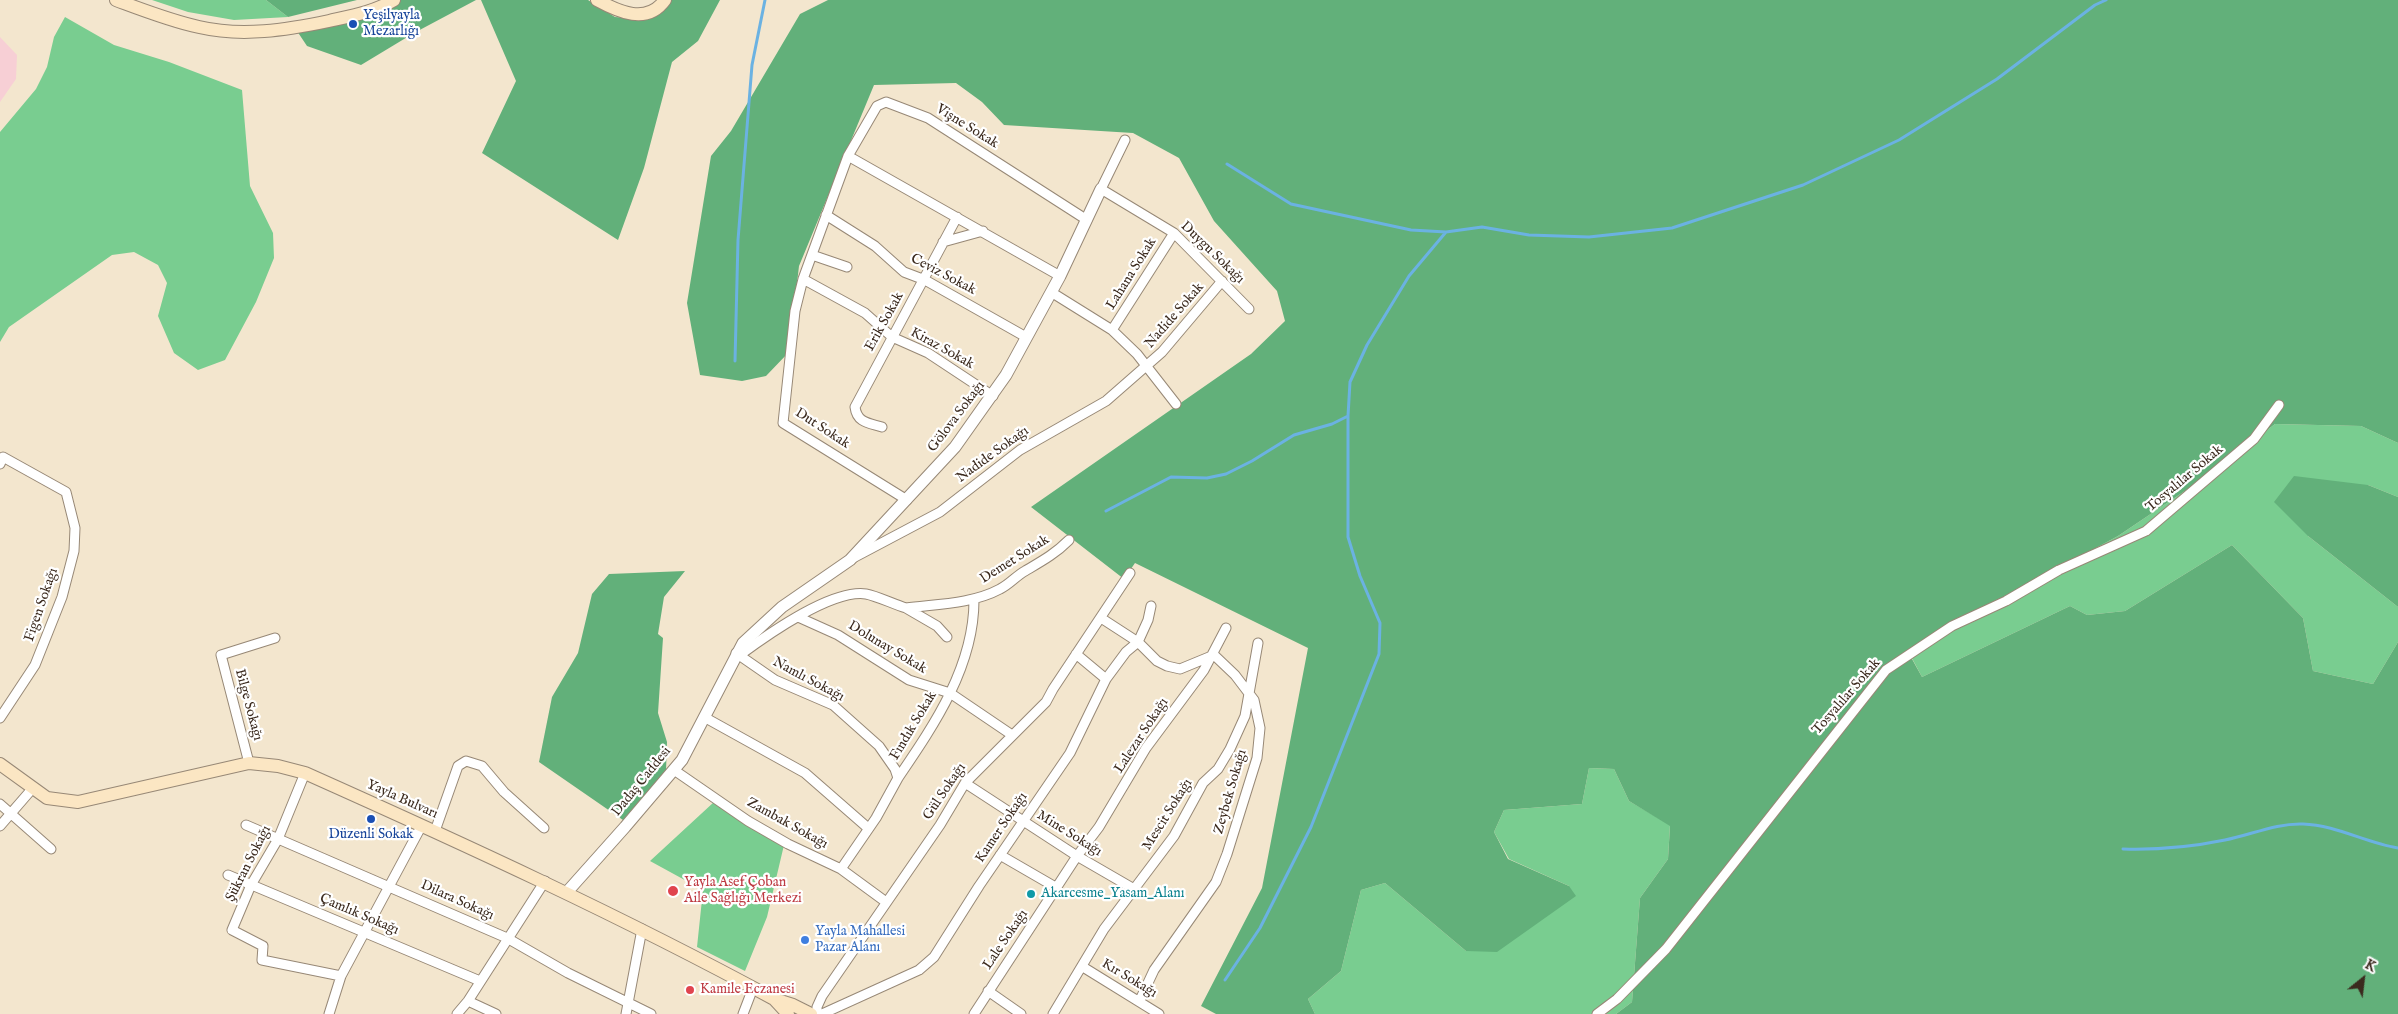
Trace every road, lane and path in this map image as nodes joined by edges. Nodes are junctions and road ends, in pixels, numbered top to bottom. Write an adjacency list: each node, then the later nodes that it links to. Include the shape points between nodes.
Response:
1 (116, 0): 2 (main road, via 200,28 242,32 286,30 327,22 379,9)
2 (394, 0)
3 (597, 0): 4 (main road, via 628,14 646,14 658,9)
4 (665, 0)
5 (1125, 140): 7 (street, Gölova Sokağı)
6 (848, 156): 8 (street); 9 (street); 10 (street, Vişne Sokak, via 877,106 886,102 899,105 928,118)
7 (1101, 189): 10 (street, Gölova Sokağı); 12 (street, Duygu Sokağı)
8 (826, 215): 14 (street); 18 (street, Ceviz Sokak, via 875,246 904,272)
9 (957, 217): 11 (street); 13 (street, Erik Sokak)
10 (1087, 220): 16 (street, Gölova Sokağı)
11 (983, 232): 13 (street); 16 (street)
12 (1174, 233): 19 (street, Duygu Sokağı); 22 (street, Lahana Sokak)
13 (943, 242): 18 (street, Erik Sokak)
14 (812, 254): 15 (street); 17 (street)
15 (847, 267)
16 (1060, 276): 20 (street, Gölova Sokağı)
17 (803, 278): 23 (street, Kiraz Sokak, via 865,313); 31 (street, Dut Sokak, via 795,311 783,423)
18 (925, 280): 23 (street, Erik Sokak); 24 (street, Ceviz Sokak)
19 (1222, 282): 21 (street, Duygu Sokağı); 25 (street, Nadide Sokak, via 1184,329)
20 (1051, 292): 22 (street); 24 (street, Gölova Sokağı)
21 (1249, 309)
22 (1112, 330): 25 (street)
23 (892, 337): 26 (street, Kiraz Sokak, via 928,353); 29 (street, Erik Sokak, via 855,407 856,416 862,421)
24 (1026, 337): 26 (street, Gölova Sokağı)
25 (1147, 367): 27 (street); 33 (street, Nadide Sokağı, via 1106,401 1020,450 940,512)
26 (993, 396): 31 (street, Gölova Sokağı, via 955,447)
27 (1176, 404)
28 (2279, 405): 110 (street, Tosyalılar Sokak, via 2254,439 2146,531 2059,570 2006,601 1952,626 1886,670 1666,949 1617,999)
29 (882, 427)
30 (0, 464): 52 (street, Figen Sokağı, via 4,458 66,492 75,528 74,551 62,597 35,665)
31 (907, 500): 33 (street, Gölova Sokağı)
32 (1069, 540): 35 (street, Demet Sokak, via 1056,554 1024,571 1001,589)
33 (850, 560): 45 (street, Gölova Sokağı, via 782,607 757,630)
34 (1130, 573): 39 (street, Gül Sokağı)
35 (974, 600): 37 (street, Demet Sokak); 49 (street, Fındık Sokak, via 974,623 969,644)
36 (1151, 606): 43 (street, Kamer Sokağı)
37 (906, 608): 38 (street, Dadaş Caddesi, via 868,594 858,594 838,598); 41 (street, via 936,626)
38 (798, 617): 45 (street, Dadaş Caddesi); 49 (street, Dolunay Sokak, via 838,635 909,680)
39 (1101, 618): 43 (street); 46 (street, Gül Sokağı)
40 (1226, 628): 47 (street, Lalezar Sokağı)
41 (947, 637)
42 (275, 638): 55 (street, Bilge Sokağı, via 221,655)
43 (1138, 642): 47 (street, via 1157,661 1180,669); 48 (street, Kamer Sokağı, via 1126,652)
44 (1258, 643): 50 (street, Mescit Sokağı)
45 (738, 654): 51 (street, Dadaş Caddesi); 59 (street, Namlı Sokağı, via 775,680 832,705 880,746)
46 (1076, 654): 48 (street); 53 (street, Gül Sokağı, via 1046,702)
47 (1214, 655): 50 (street, Zeybek Sokağı, via 1236,675); 74 (street, Lalezar Sokağı, via 1146,748 1099,827)
48 (1106, 679): 64 (street, Kamer Sokağı, via 1070,753)
49 (950, 693): 53 (street, Dolunay Sokak); 59 (street, Fındık Sokak)
50 (1249, 694): 81 (street, Mescit Sokağı, via 1246,716 1230,749 1218,769 1203,783 1174,836); 93 (street, Zeybek Sokağı, via 1254,700 1260,728 1257,758 1228,854 1216,882 1154,970)
51 (704, 717): 57 (street, Dadaş Caddesi); 69 (street, via 805,773)
52 (0, 718)
53 (1012, 736): 60 (street, Gül Sokağı)
54 (0, 760): 56 (street)
55 (249, 763): 58 (main road, Yayla Bulvarı); 61 (main road, Yayla Bulvarı, via 78,802 47,798)
56 (5, 768): 61 (main road, Yayla Bulvarı)
57 (674, 770): 75 (street, Zambak Sokağı, via 748,821); 82 (street, Dadaş Caddesi)
58 (305, 773): 66 (main road, Yayla Bulvarı); 71 (street, Şükran Sokağı)
59 (898, 778): 69 (street)
60 (965, 783): 64 (street, Mine Sokağı); 83 (street, Gül Sokağı)
61 (32, 789): 63 (street)
62 (0, 804): 63 (street)
63 (12, 814): 67 (street); 72 (street)
64 (1023, 821): 73 (street, Kamer Sokağı); 74 (street, Mine Sokağı)
65 (246, 825): 71 (street, Dilara Sokağı)
66 (422, 825): 70 (main road, Yayla Bulvarı); 79 (street)
67 (0, 826)
68 (544, 828): 70 (street, via 504,792 482,766 466,761 458,766)
69 (868, 828): 75 (street)
70 (435, 831): 77 (main road, Yayla Bulvarı)
71 (278, 839): 78 (street, Şükran Sokağı); 79 (street, Dilara Sokağı)
72 (51, 849)
73 (1000, 855): 80 (street); 105 (street, Kamer Sokağı, via 934,957 919,970)
74 (1077, 856): 80 (street, Lale Sokağı); 81 (street, Mine Sokağı)
75 (842, 869): 83 (street, Zambak Sokağı)
76 (228, 875): 78 (street, Çamlık Sokağı)
77 (545, 881): 82 (main road, Yayla Bulvarı); 86 (street)
78 (251, 885): 85 (street, Çamlık Sokağı); 88 (street, Şükran Sokağı, via 232,930 263,946 262,960)
79 (389, 887): 85 (street); 86 (street, Dilara Sokağı)
80 (1057, 888): 91 (street, Lale Sokağı)
81 (1134, 889): 87 (street, Mescit Sokağı, via 1104,929)
82 (567, 892): 84 (main road, Yayla Bulvarı)
83 (886, 902): 104 (street, Gül Sokağı, via 822,996)
84 (642, 929): 90 (main road, Yayla Bulvarı); 95 (street)
85 (364, 932): 88 (street); 89 (street, Çamlık Sokağı)
86 (507, 938): 89 (street); 95 (street, Dilara Sokağı)
87 (1083, 967): 93 (street, Kır Sokağı); 108 (street, Mescit Sokağı)
88 (340, 976): 96 (street)
89 (480, 981): 94 (street)
90 (753, 988): 92 (main road, Yayla Bulvarı); 101 (street)
91 (988, 991): 106 (street, Lale Sokağı); 107 (street)
92 (774, 1000): 102 (main road, Yayla Bulvarı); 103 (main road, Yayla Bulvarı, via 793,1004)
93 (1140, 1000): 109 (street, Kır Sokağı)
94 (468, 1001): 97 (street); 98 (street)
95 (628, 1002): 99 (street); 100 (street, Dilara Sokağı)
96 (329, 1014)
97 (456, 1014)
98 (496, 1014)
99 (626, 1014)
100 (651, 1014)
101 (743, 1014)
102 (788, 1014)
103 (811, 1014)
104 (817, 1014)
105 (822, 1014)
106 (974, 1014)
107 (1021, 1014)
108 (1054, 1014)
109 (1159, 1014)
110 (1597, 1014)

